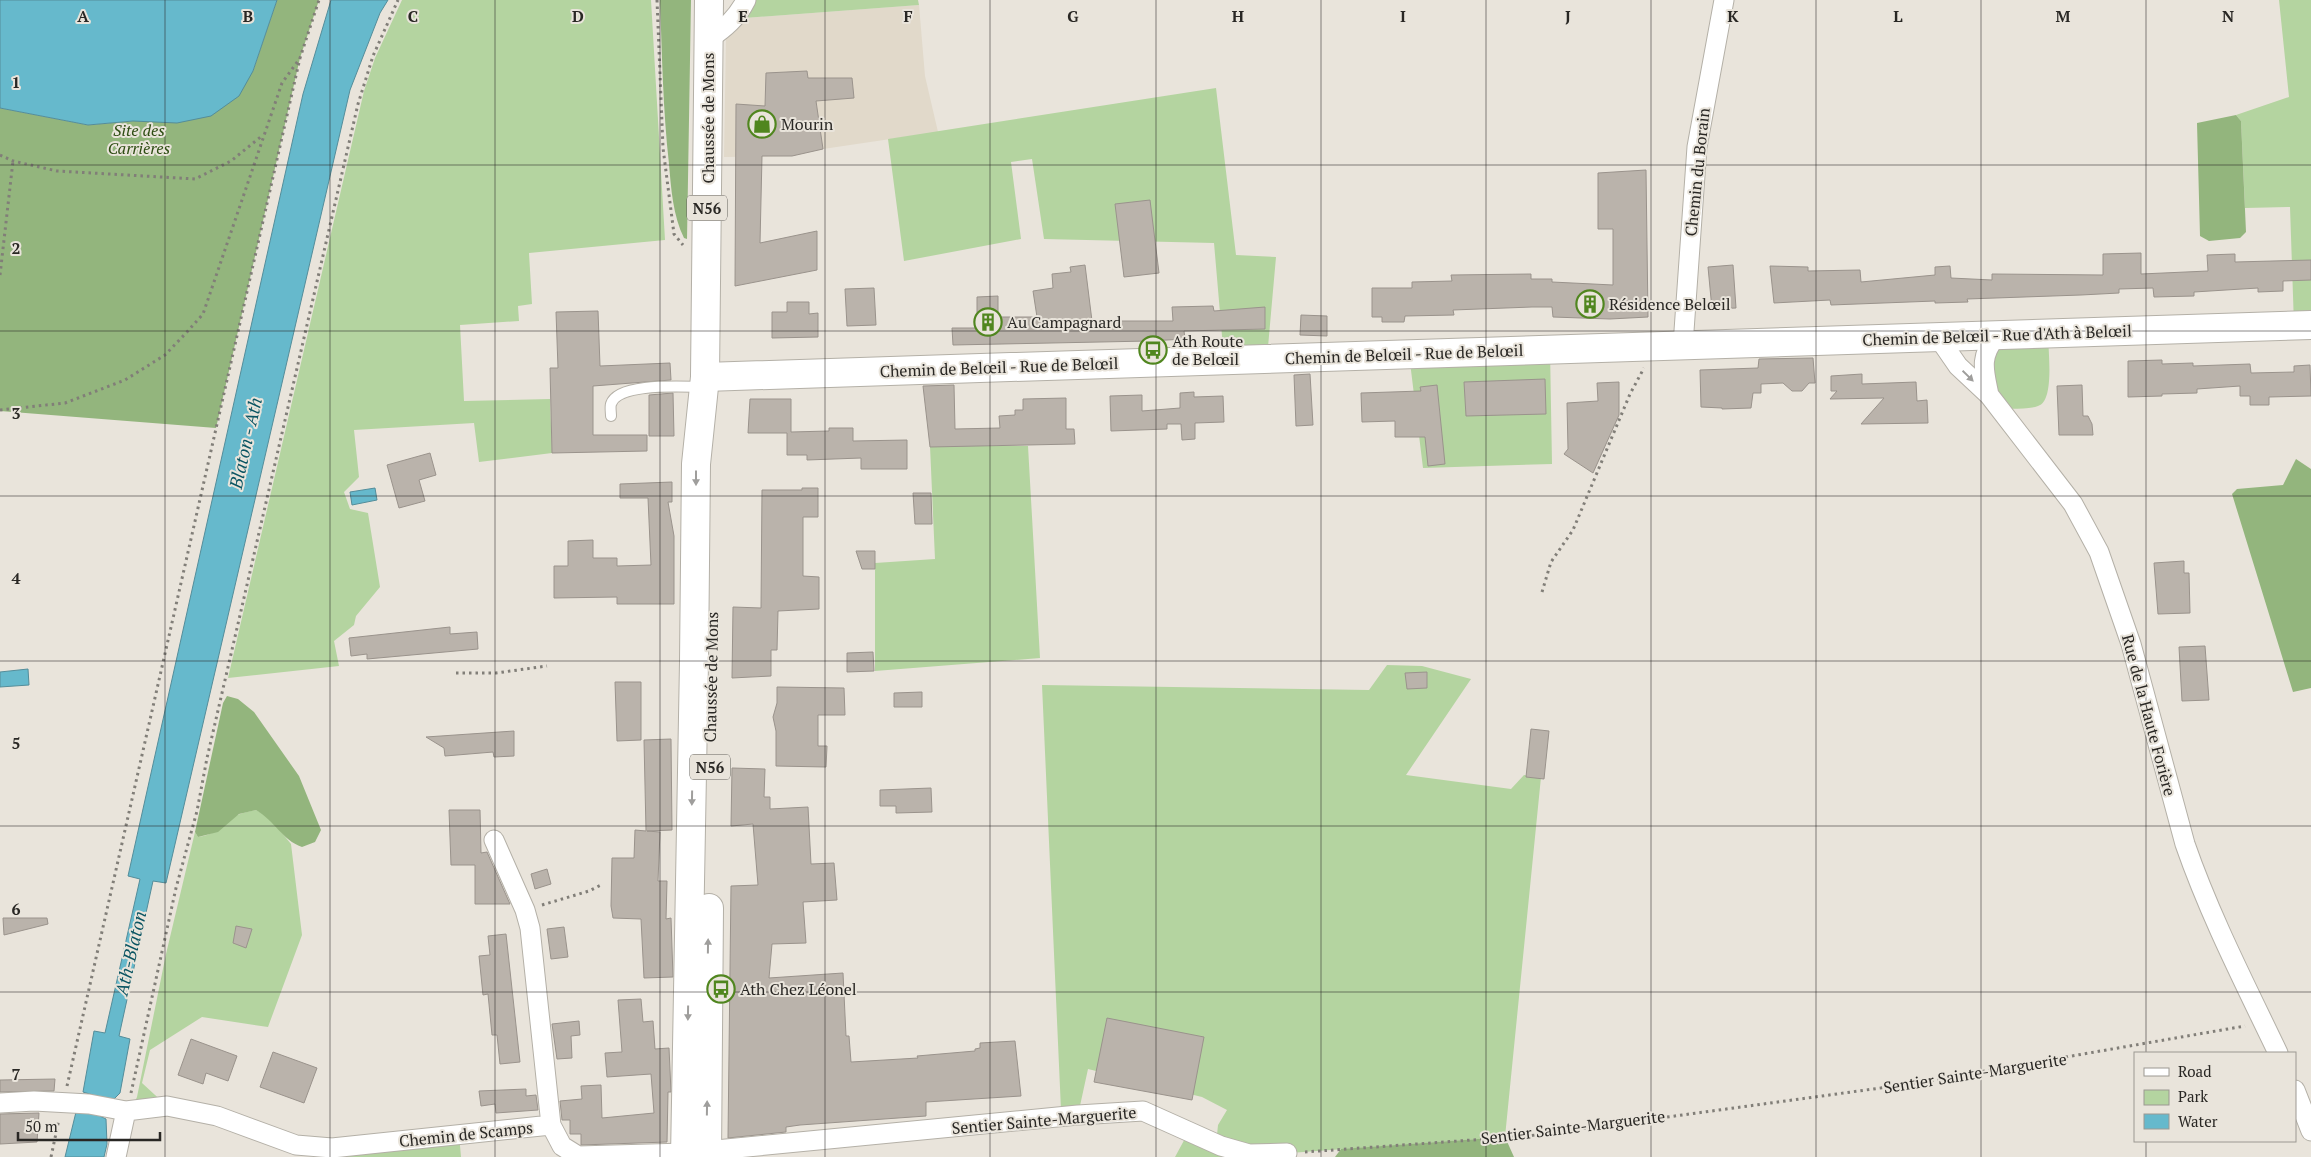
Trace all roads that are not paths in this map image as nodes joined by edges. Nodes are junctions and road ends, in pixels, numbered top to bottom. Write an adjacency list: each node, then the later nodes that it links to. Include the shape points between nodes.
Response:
1 (709, 0): 4 (street, Chaussée de Mons / N56)
2 (746, 0): 4 (street, Chaussée de Mons, via 726,28)
3 (1724, 0): 8 (street, Chemin du Borain, via 1696,154)
4 (709, 39): 9 (street, Chaussée de Mons / N56)
5 (2311, 325): 6 (street, Chemin de Belœil - Rue d'Ath à Belœil)
6 (1996, 336): 7 (street, Chemin de Belœil - Rue d'Ath à Belœil); 10 (street, Rue de la Haute Forière, via 1988,345 1982,363)
7 (1938, 337): 8 (street, Chemin de Belœil - Rue d'Ath à Belœil); 10 (street, Rue de la Haute Forière, one-way to 10, via 1958,366)
8 (1683, 345): 9 (street, Chemin de Belœil - Rue de Belœil)
9 (704, 382): 11 (lane, via 646,386 615,398); 20 (street, Chaussée de Mons / N56, via 714,444)
10 (1989, 395): 13 (street, Rue de la Haute Forière, via 2073,504 2099,552 2130,644 2191,860 2232,958)
11 (611, 416)
12 (494, 840): 17 (street, Chemin de Scamps, via 530,928)
13 (2278, 1052)
14 (2296, 1093): 18 (street)
15 (0, 1103): 16 (street, Chemin de Scamps, via 34,1101)
16 (126, 1111): 17 (street, Chemin de Scamps, via 166,1106 185,1109 217,1116 312,1148); 21 (street)
17 (551, 1125): 20 (street, Chemin de Scamps, via 562,1146 578,1156)
18 (2311, 1131)
19 (1287, 1153): 20 (street, Sentier Sainte-Marguerite, via 1249,1154 1221,1146 1143,1111)
20 (696, 1154)
21 (116, 1157)

